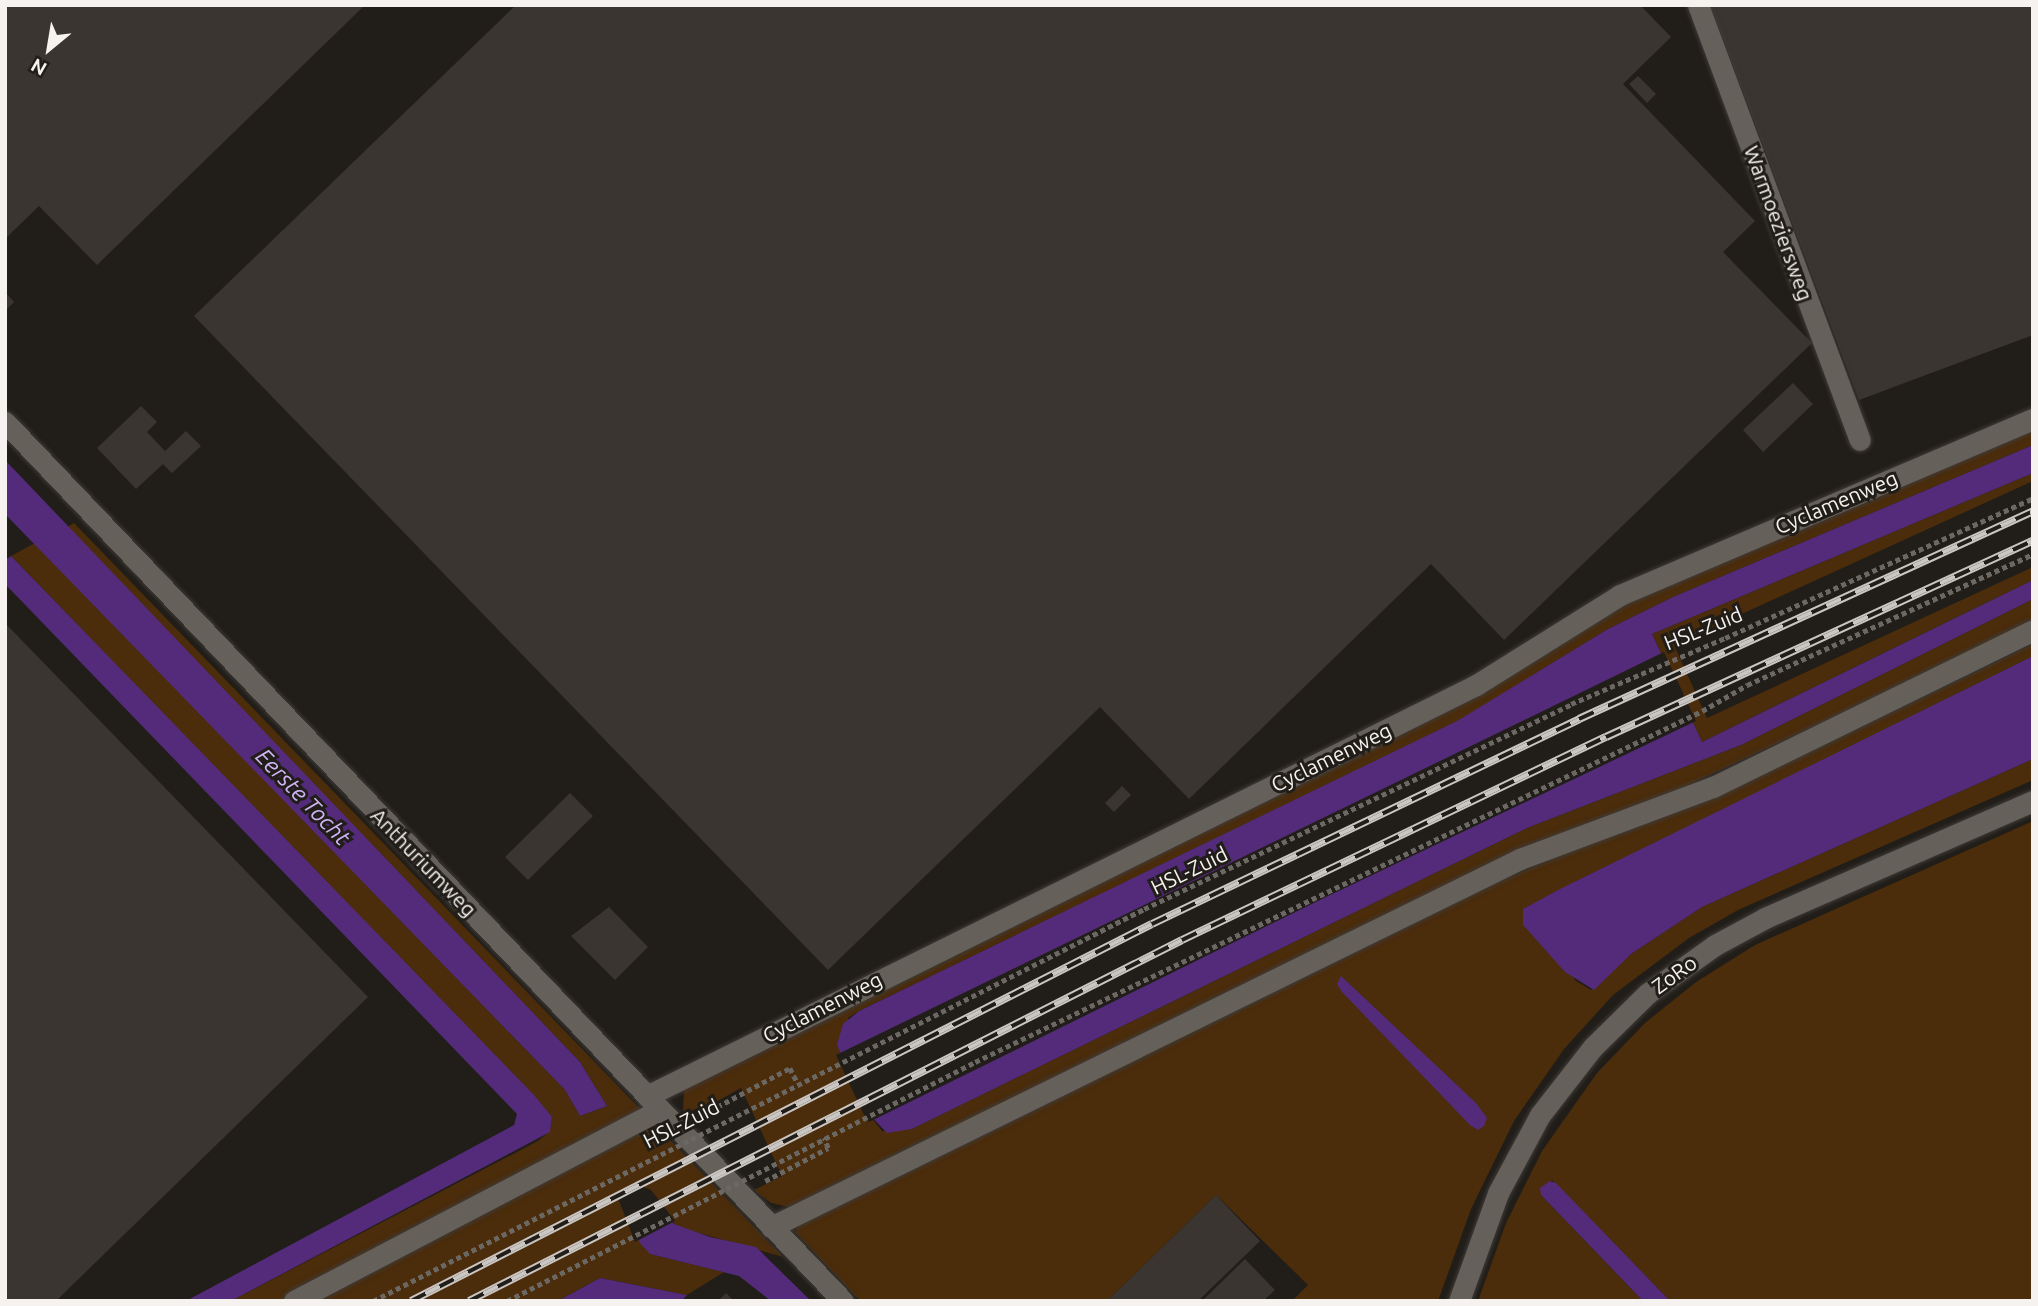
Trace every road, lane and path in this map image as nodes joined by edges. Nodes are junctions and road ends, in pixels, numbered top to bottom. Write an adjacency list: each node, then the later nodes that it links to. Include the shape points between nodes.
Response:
1 (1698, 5): 4 (street, Warmoeziersweg)
2 (5, 422): 10 (street, Anthuriumweg)
3 (2025, 422): 10 (street, Cyclamenweg, via 1620,595 1476,685)
4 (1860, 440)
5 (2033, 498): 9 (path, HSL-Zuid, bridge, via 1725,638 1677,655 1365,802)
6 (2033, 554): 12 (path, bridge, via 1747,685 1702,711 1189,956)
7 (2033, 630): 14 (street, via 1713,787 1520,859)
8 (2033, 801): 19 (street, ZoRo, via 1739,932 1693,959 1638,1002 1579,1063 1534,1125 1498,1193)
9 (797, 1082): 11 (path, via 790,1068); 16 (path, HSL-Zuid, bridge)
10 (654, 1103): 11 (street, Anthuriumweg); 15 (street, Cyclamenweg)
11 (677, 1128): 14 (street, Anthuriumweg)
12 (824, 1138): 13 (path, via 828,1148); 17 (path, bridge)
13 (773, 1177)
14 (771, 1227): 18 (street, Anthuriumweg)
15 (294, 1301)
16 (373, 1301)
17 (507, 1301)
18 (843, 1301)
19 (1459, 1301)

